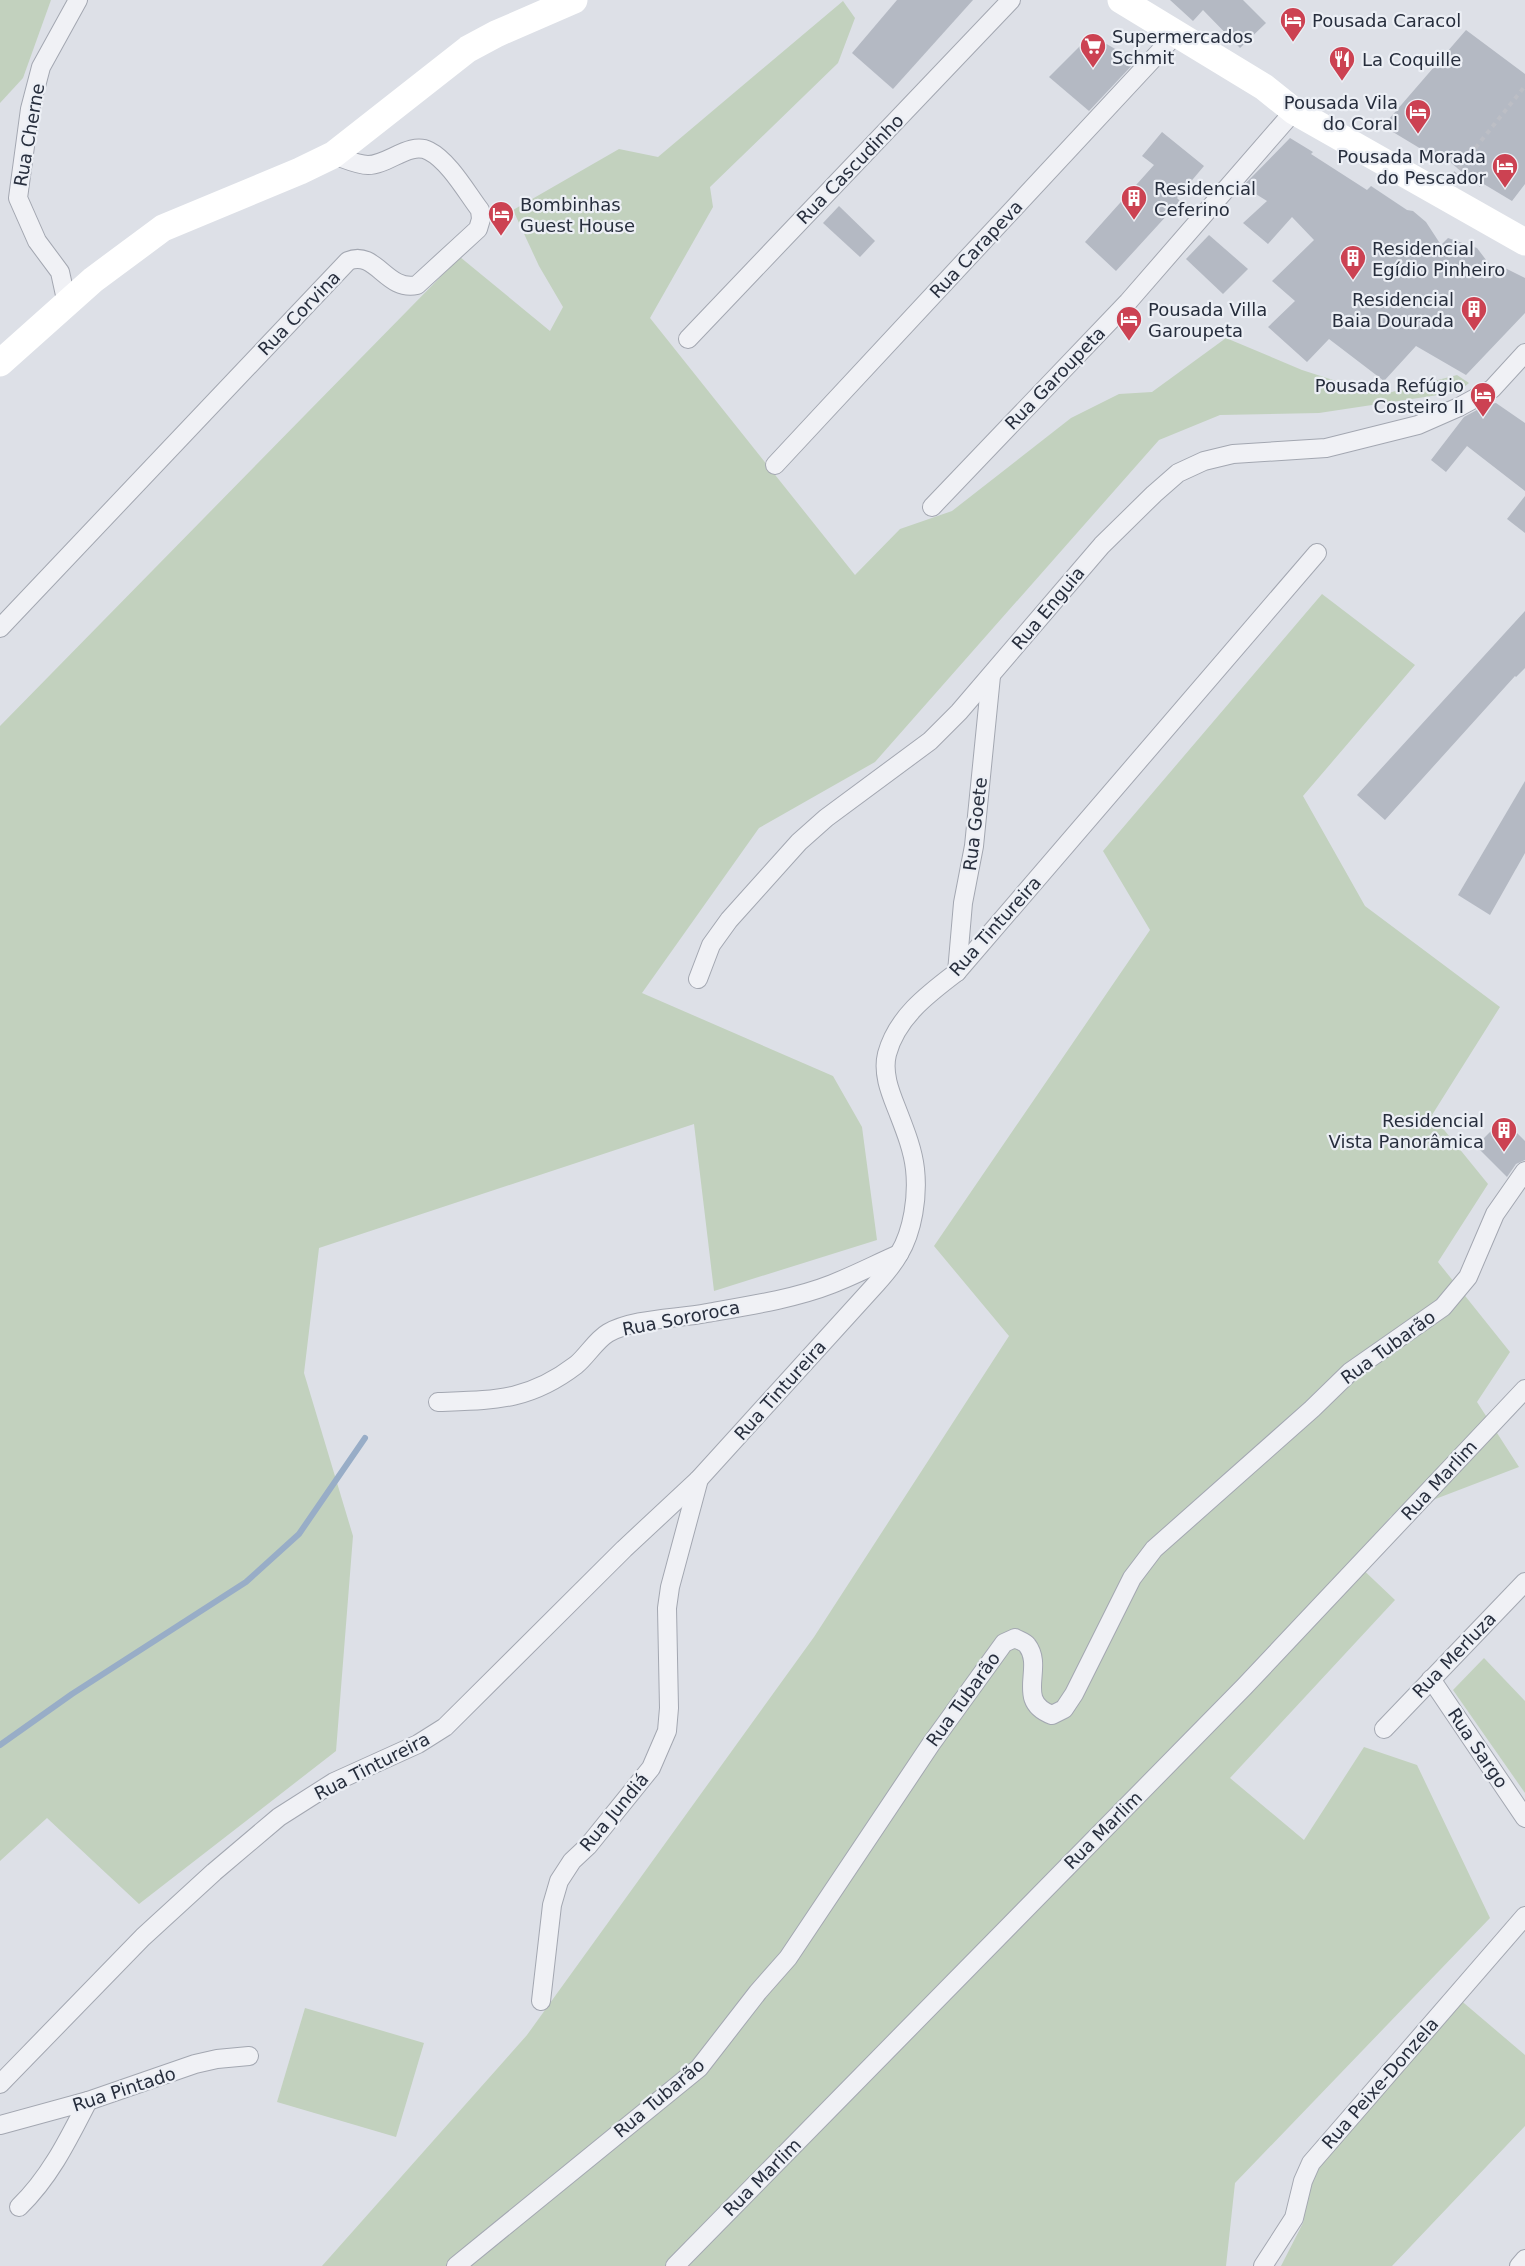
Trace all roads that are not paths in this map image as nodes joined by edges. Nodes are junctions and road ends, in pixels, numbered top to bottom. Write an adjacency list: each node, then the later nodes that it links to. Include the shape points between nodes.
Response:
1 (78, 0): 9 (street, Rua Cherne, via 41,67 28,119 18,198 37,241 60,272)
2 (574, 0): 7 (main road, via 468,49)
3 (1011, 0): 10 (street, Rua Cascudinho)
4 (1121, 0): 5 (main road)
5 (1178, 33): 6 (main road, via 1264,87); 13 (street, Rua Carapeva)
6 (1294, 111): 8 (main road); 14 (street, Rua Garoupeta, via 1128,302)
7 (333, 155): 9 (main road, via 164,228); 16 (street, Rua Corvina, via 367,165 413,149 430,151 442,160 480,210 478,229 417,285 398,284 367,260 357,257 348,261)
8 (1525, 242)
9 (67, 304): 12 (main road)
10 (688, 339)
11 (1525, 353): 17 (street, Rua Enguia, via 1492,389 1418,425 1326,448 1233,454 1178,473 1102,545)
12 (0, 363)
13 (774, 465)
14 (932, 507)
15 (1317, 553): 18 (street, Rua Tintureira)
16 (0, 628)
17 (991, 676): 18 (street, Rua Goete); 19 (street, Rua Enguia, via 930,741 799,842 729,920 711,945)
18 (957, 972): 21 (street, Rua Tintureira, via 918,1002 900,1026 887,1055 887,1082 915,1169 915,1201)
19 (698, 980)
20 (1525, 1171): 37 (street, Rua Tubarão, via 1495,1214 1468,1277 1443,1307 1350,1372 1154,1549 1132,1578 1064,1710 1052,1715 1034,1703 1032,1657 1027,1644 1015,1638 1004,1642 788,1958 699,2068)
21 (900, 1253): 23 (street, Rua Sororoca, via 831,1284 797,1294 706,1314 655,1320 608,1333 579,1363 553,1382 527,1393 494,1400); 24 (street, Rua Tintureira)
22 (1525, 1389): 38 (street, Rua Marlim, via 1244,1687)
23 (438, 1402)
24 (699, 1479): 30 (street, Rua Jundiá, via 667,1608 667,1731 651,1768 559,1881 552,1905); 32 (street, Rua Tintureira, via 445,1727 418,1744 334,1782 279,1817 142,1937)
25 (1525, 1582): 26 (street, Rua Merluza)
26 (1431, 1679): 27 (street, Rua Merluza); 28 (street, Rua Sargo)
27 (1384, 1729)
28 (1525, 1818)
29 (1525, 1916): 39 (street, Rua Peixe-Donzela, via 1311,2163 1294,2218)
30 (540, 2001)
31 (249, 2056): 33 (street, Rua Pintado, via 195,2064)
32 (0, 2084)
33 (88, 2101): 34 (street, Rua Pintado); 35 (street, via 54,2165)
34 (0, 2126)
35 (19, 2207)
36 (1525, 2259): 40 (street)
37 (456, 2266)
38 (675, 2266)
39 (1263, 2266)
40 (1519, 2266)

